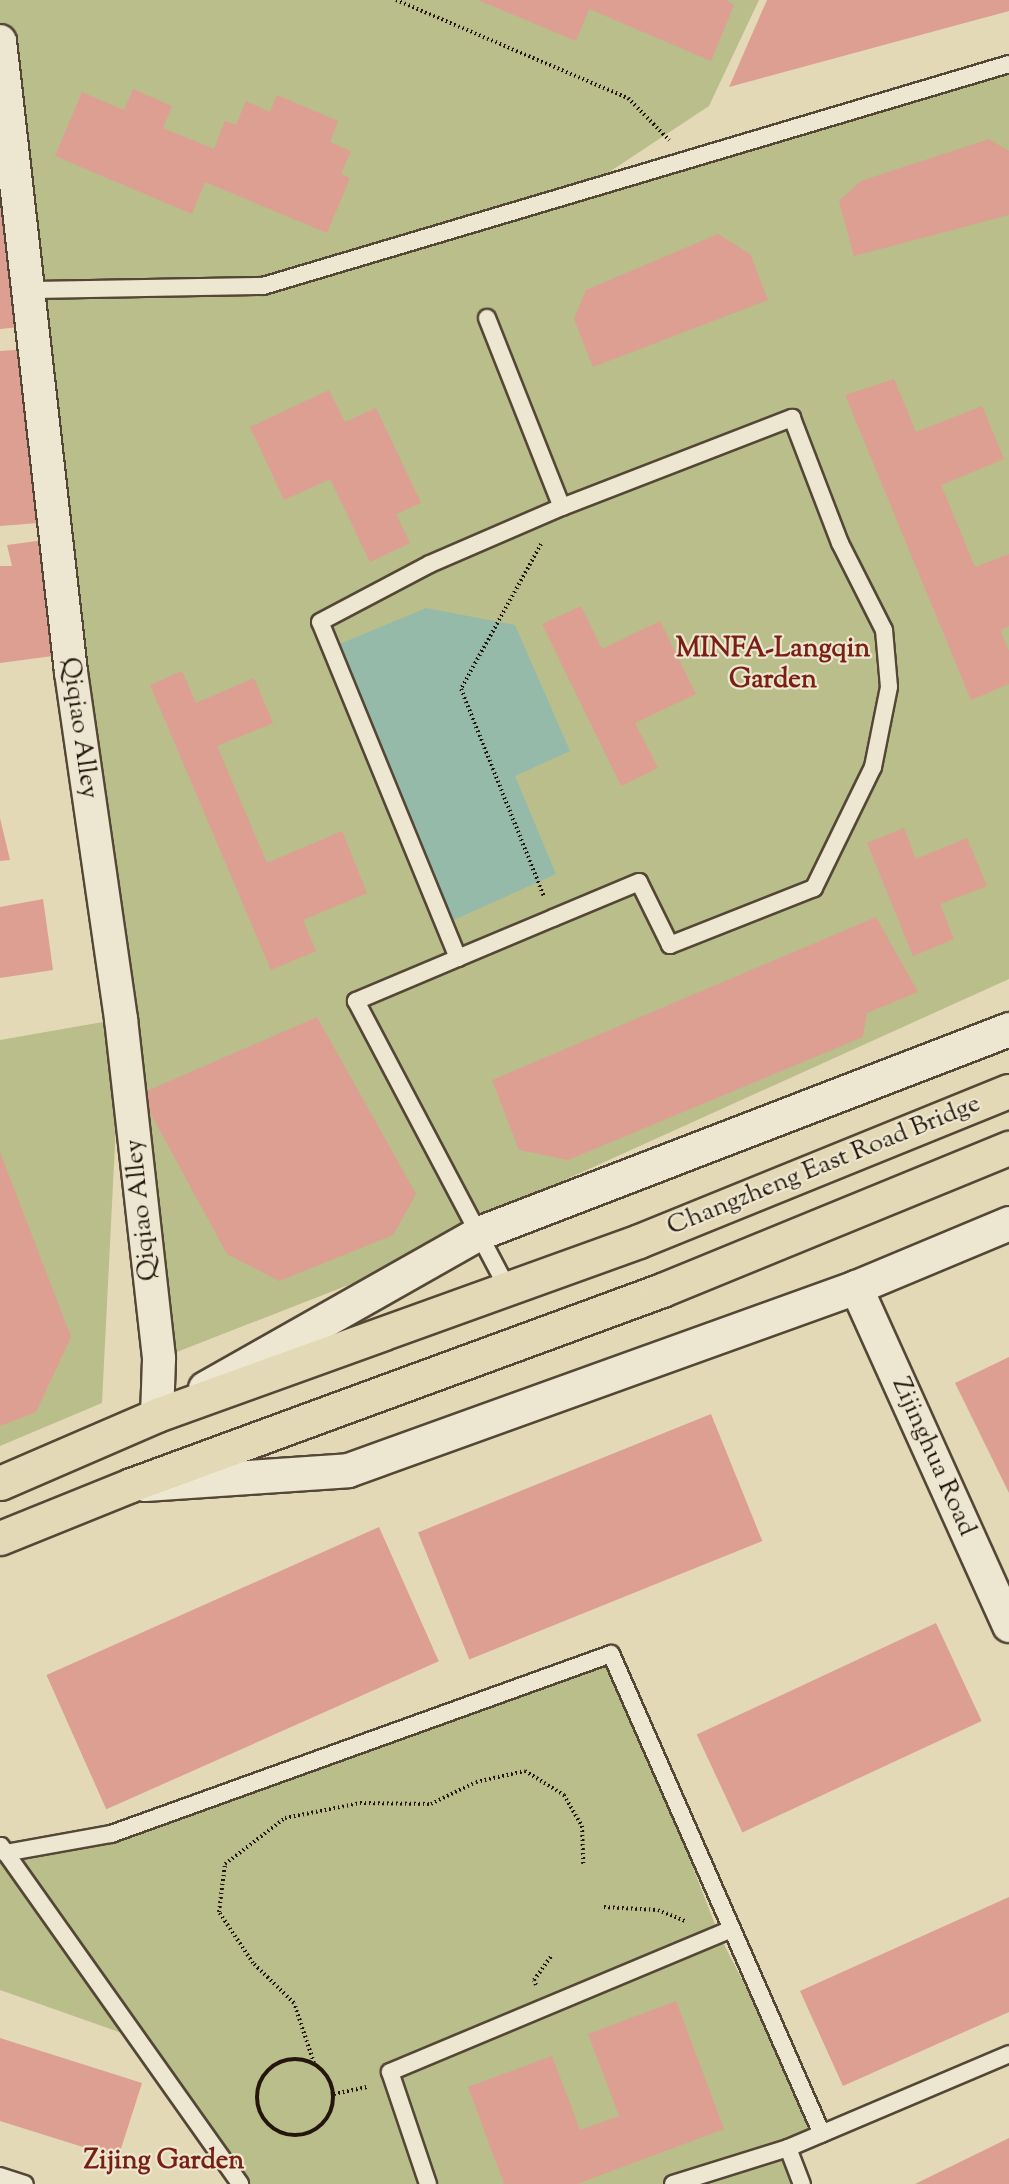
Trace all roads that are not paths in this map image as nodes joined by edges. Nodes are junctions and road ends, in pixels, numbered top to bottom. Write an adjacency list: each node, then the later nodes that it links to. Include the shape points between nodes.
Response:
1 (0, 41): 3 (street, Qiqiao Alley)
2 (1009, 64): 3 (lane, via 263,286)
3 (28, 290): 14 (street, Qiqiao Alley, via 71,672 121,1019 159,1359)
4 (487, 318): 5 (lane)
5 (562, 507): 6 (lane, via 430,564 320,622); 6 (lane, via 792,418 840,543 884,630 889,687 873,767 814,888 670,945 639,882)
6 (458, 958): 11 (lane, via 356,1001)
7 (1009, 1029): 11 (street)
8 (1009, 1091): 13 (main road, Changzheng East Road Bridge, via 639,1241)
9 (1009, 1148): 16 (main road, Changzheng East Road Bridge, via 662,1290)
10 (1009, 1223): 12 (street)
11 (479, 1233): 13 (lane); 14 (street)
12 (856, 1287): 16 (street, via 348,1470); 18 (street, Zijinghua Road)
13 (507, 1288): 14 (main road, Changzheng East Road Bridge)
14 (157, 1416): 15 (main road, Changzheng East Road Bridge)
15 (0, 1483)
16 (131, 1485): 17 (main road, Changzheng East Road Bridge)
17 (0, 1538)
18 (1009, 1626)
19 (3, 1849): 20 (lane, via 111,1834 611,1654); 26 (lane)
20 (724, 1933): 22 (lane); 27 (lane, via 390,2072)
21 (1009, 2054): 22 (lane)
22 (822, 2134): 23 (lane)
23 (788, 2148): 28 (lane); 29 (lane)
24 (0, 2176): 25 (lane)
25 (25, 2184)
26 (240, 2184)
27 (428, 2184)
28 (673, 2184)
29 (802, 2184)

